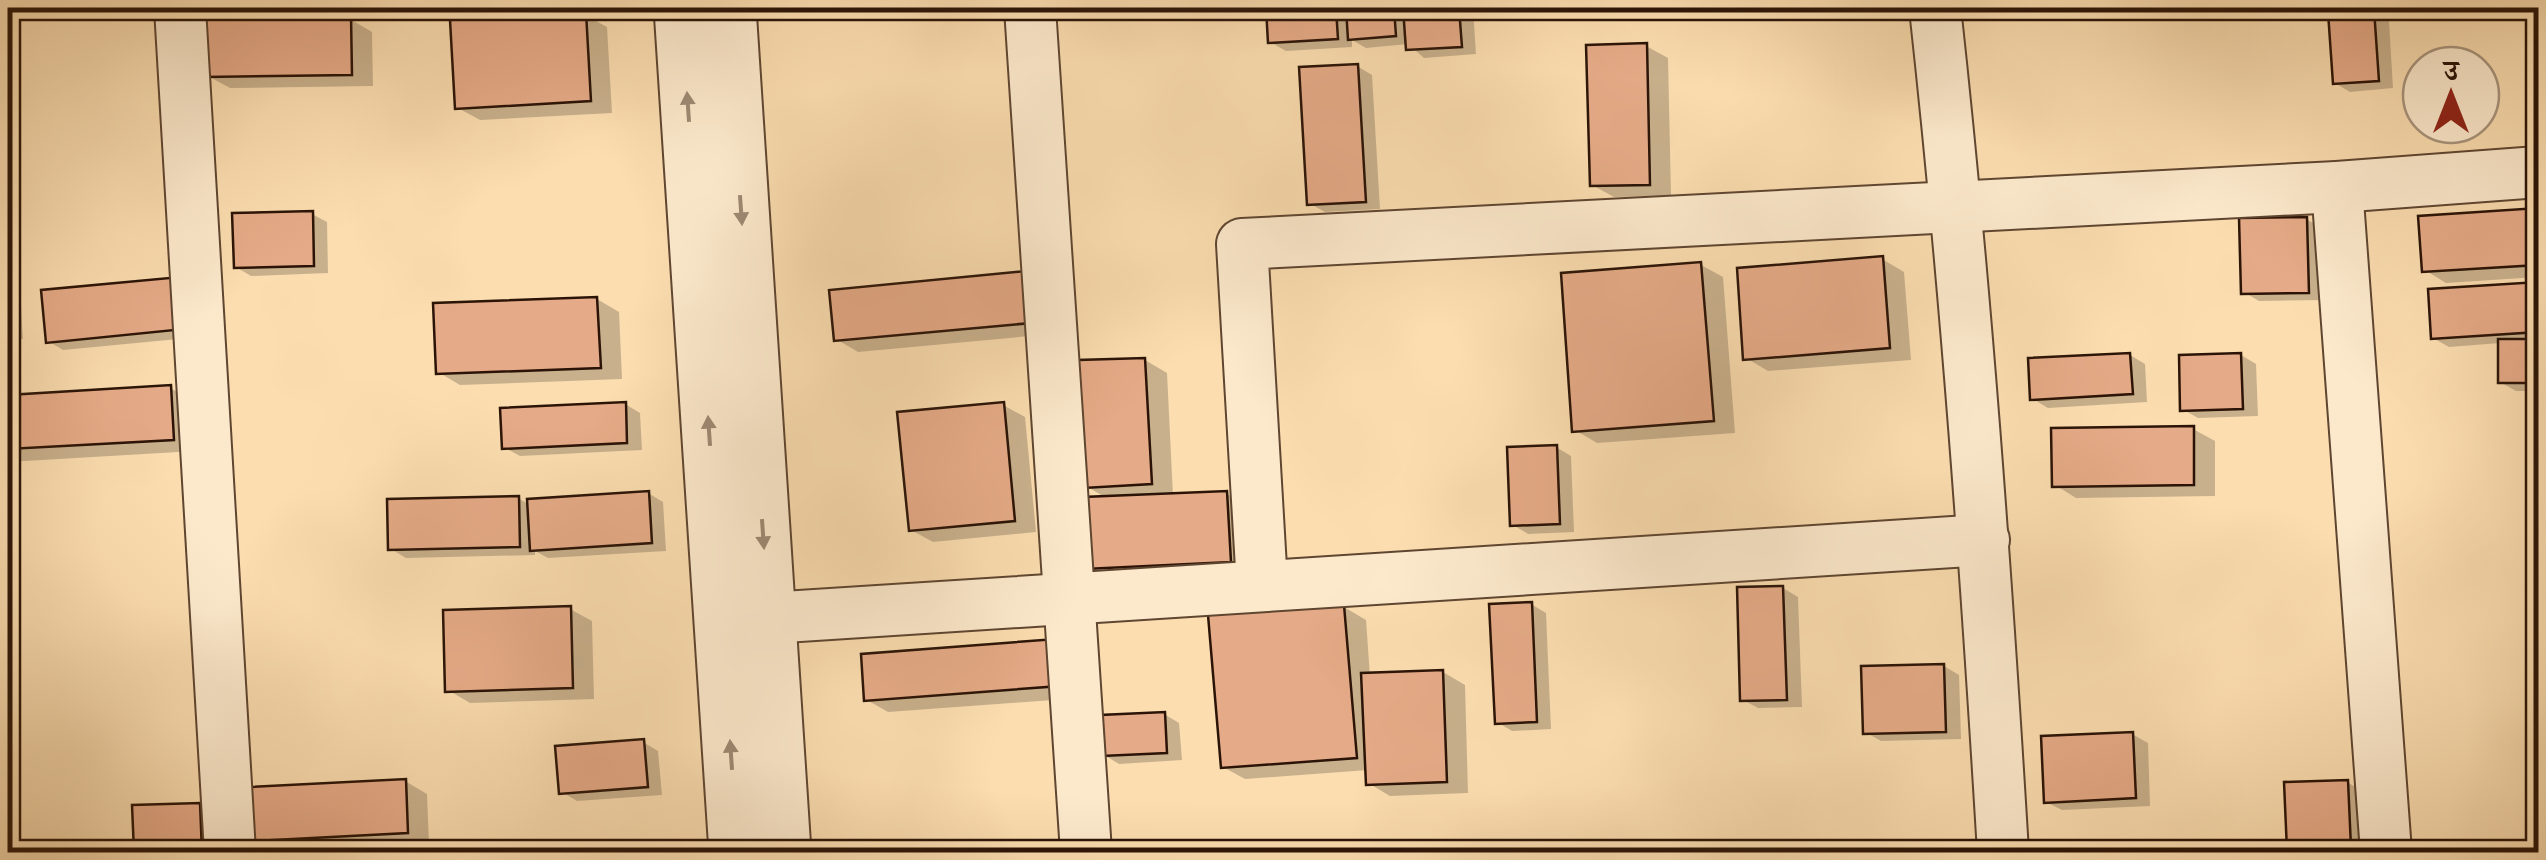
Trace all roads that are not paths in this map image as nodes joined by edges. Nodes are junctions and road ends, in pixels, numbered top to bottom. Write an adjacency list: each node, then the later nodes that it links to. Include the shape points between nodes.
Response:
1 (180, 8): 13 (street)
2 (682, 8): 14 (street, one-way to 2)
3 (728, 8): 12 (street, one-way to 12)
4 (1030, 8): 11 (street)
5 (1935, 8): 8 (street)
6 (2538, 172): 7 (street)
7 (2337, 187): 8 (street); 18 (street)
8 (1957, 207): 9 (street); 10 (street, via 1242,244)
9 (1984, 540): 10 (street); 17 (street)
10 (1262, 585): 11 (street)
11 (1068, 597): 12 (street); 16 (street)
12 (768, 618): 15 (street)
13 (230, 852)
14 (737, 852)
15 (782, 852)
16 (1086, 852)
17 (2003, 852)
18 (2386, 852)

